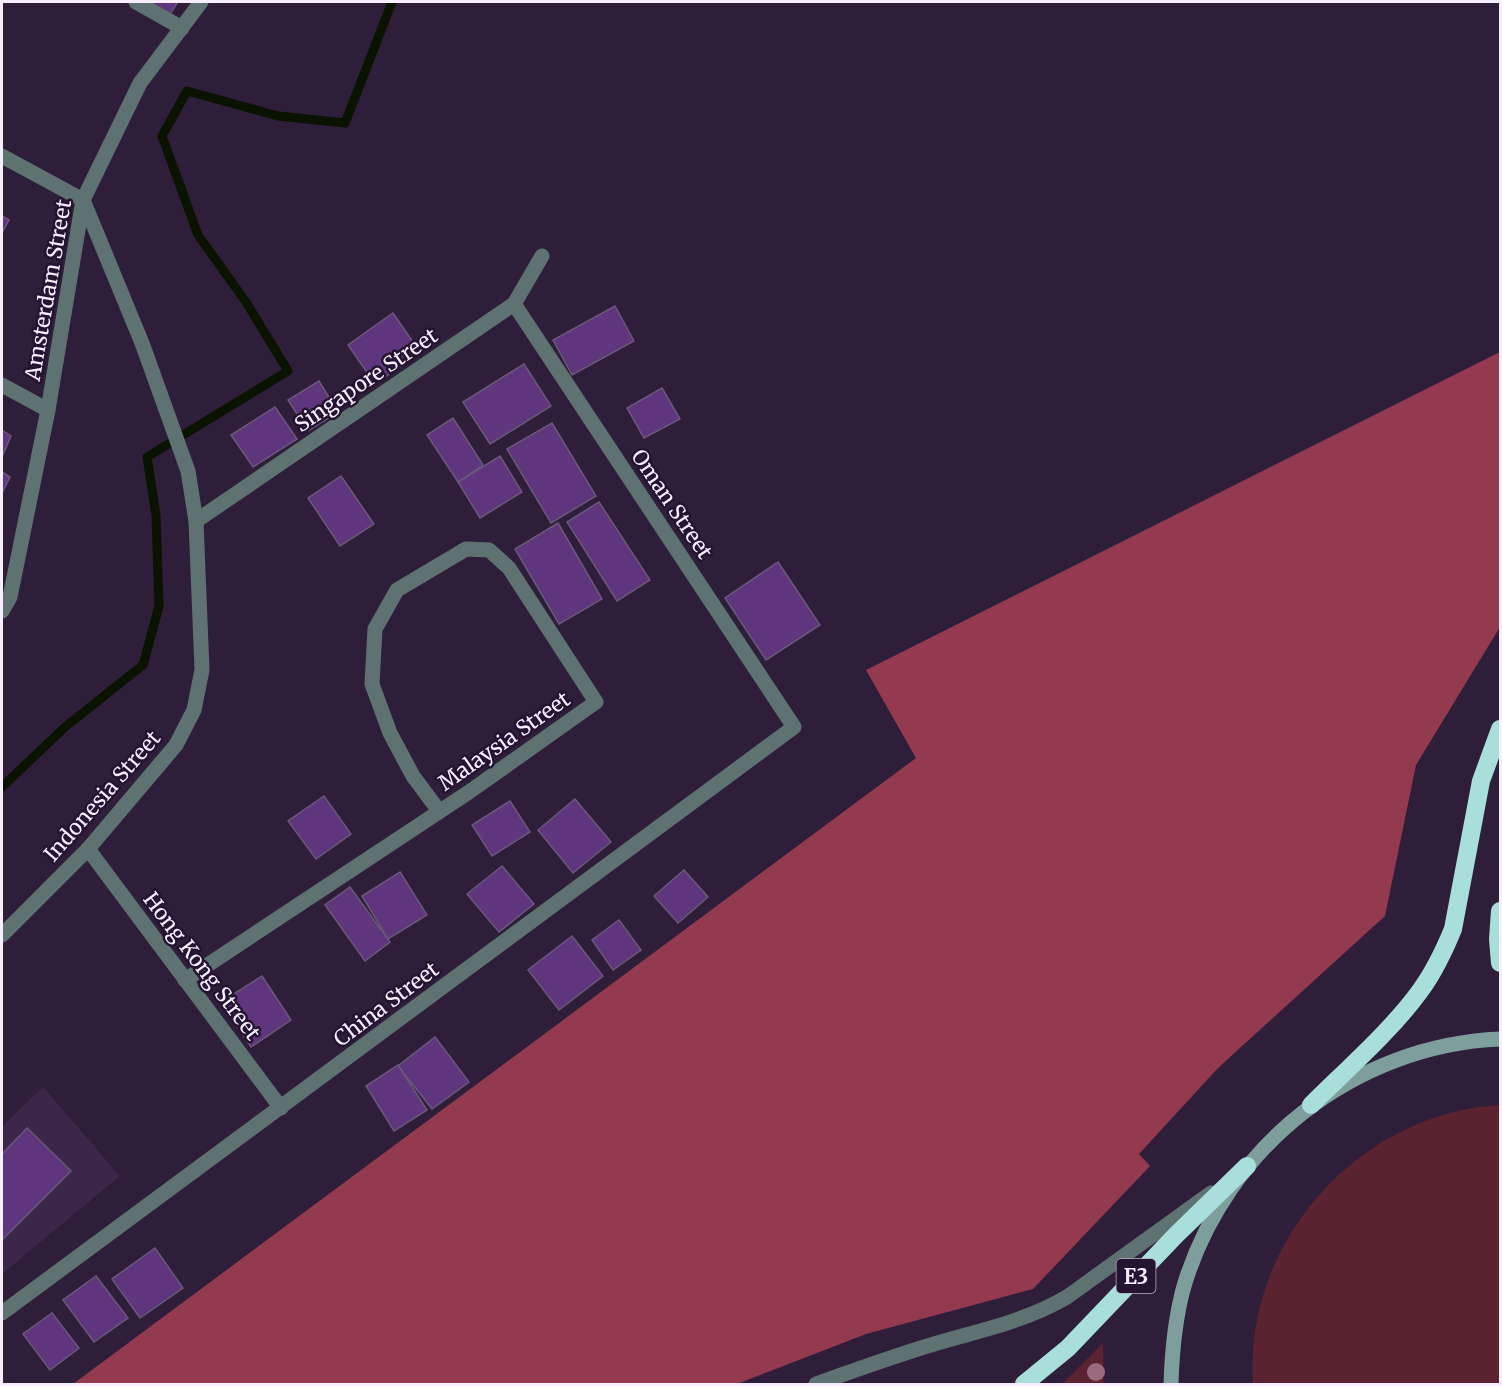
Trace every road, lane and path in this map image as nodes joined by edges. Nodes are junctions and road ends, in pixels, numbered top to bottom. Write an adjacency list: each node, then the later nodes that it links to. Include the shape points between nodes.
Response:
1 (136, 2): 3 (street)
2 (201, 2): 3 (street, Amsterdam Street)
3 (182, 28): 5 (street, Amsterdam Street, via 140,83)
4 (2, 156): 5 (street)
5 (82, 200): 9 (street, Amsterdam Street); 10 (street, Indonesia Street, via 142,343 188,471)
6 (542, 256): 7 (street, Singapore Street)
7 (514, 304): 10 (street, Singapore Street); 13 (street, Oman Street)
8 (2, 384): 9 (street)
9 (48, 410): 11 (street, Amsterdam Street)
10 (196, 521): 16 (street, Indonesia Street, via 202,670 194,710 176,745)
11 (6, 595): 12 (street, Amsterdam Street)
12 (2, 611)
13 (794, 727): 23 (street, China Street)
14 (1500, 729): 22 (highway, via 1481,780 1453,929 1444,950 1403,1012)
15 (439, 811): 15 (street, Malaysia Street, via 596,702 509,568 489,550 466,549 397,590 375,629 372,684 390,733 413,776); 20 (street, Malaysia Street)
16 (88, 849): 18 (street, Indonesia Street); 20 (street, Hong Kong Street)
17 (1500, 911): 19 (highway)
18 (2, 935)
19 (1500, 963)
20 (185, 980): 23 (street, Hong Kong Street)
21 (1500, 1039): 22 (main road, via 1450,1044 1391,1061)
22 (1311, 1106): 24 (main road, via 1278,1133)
23 (281, 1108): 25 (street, China Street)
24 (1248, 1166): 26 (street, via 1049,1308); 27 (highway, E3, via 1068,1348); 28 (main road, via 1210,1223 1184,1286 1176,1321)
25 (2, 1313)
26 (816, 1384)
27 (1024, 1384)
28 (1171, 1384)

